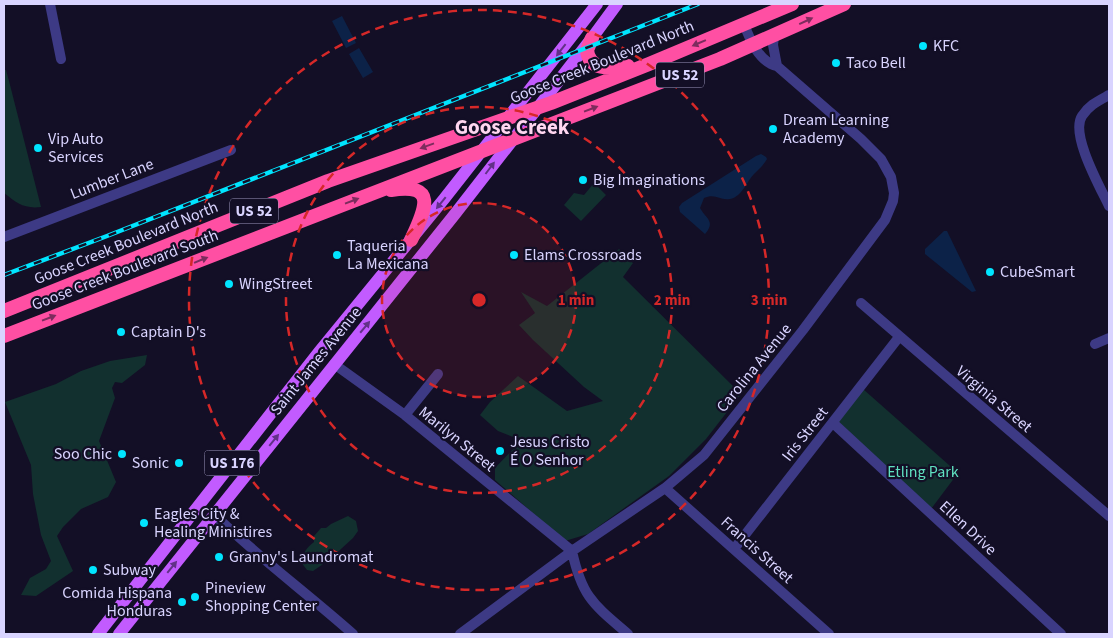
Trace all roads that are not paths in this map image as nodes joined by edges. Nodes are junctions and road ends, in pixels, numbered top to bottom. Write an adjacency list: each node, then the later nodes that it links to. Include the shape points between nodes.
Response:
1 (50, 4): 10 (street)
2 (597, 4): 15 (main road, Saint James Avenue, one-way to 15)
3 (617, 4): 8 (main road, Saint James Avenue)
4 (792, 4): 6 (highway, Goose Creek Boulevard North / US 52)
5 (844, 4): 7 (highway, Goose Creek Boulevard South / US 52, one-way to 5)
6 (744, 24): 9 (street, Carolina Avenue); 11 (highway, Goose Creek Boulevard North / US 52, one-way to 11)
7 (774, 36): 9 (highway, Goose Creek Boulevard South / US 52); 12 (street)
8 (592, 38): 11 (highway, via 587,54 598,67 607,69); 14 (main road, Saint James Avenue)
9 (752, 45): 12 (street, Carolina Avenue, via 770,64); 16 (highway, Goose Creek Boulevard South / US 52, one-way to 9)
10 (62, 58)
11 (649, 64): 14 (highway, Goose Creek Boulevard North / US 52)
12 (777, 66): 34 (street, Carolina Avenue, via 881,159 893,185 892,201 885,220 794,342 704,455)
13 (1109, 95): 20 (street, via 1092,104 1080,117 1079,136)
14 (538, 108): 15 (highway, Goose Creek Boulevard North / US 52); 16 (main road, Saint James Avenue)
15 (506, 119): 18 (main road, Saint James Avenue / US 176); 24 (highway, Goose Creek Boulevard North / US 52, one-way to 24, via 328,181)
16 (513, 139): 18 (highway, Goose Creek Boulevard South / US 52); 29 (main road, Saint James Avenue / US 176, one-way to 16)
17 (231, 150): 21 (street, Lumber Lane)
18 (482, 151): 19 (highway, Goose Creek Boulevard South / US 52); 22 (main road, Saint James Avenue / US 176, one-way to 22)
19 (373, 193): 22 (highway, via 413,189 424,198 424,209); 25 (highway, Goose Creek Boulevard South / US 52, one-way to 19)
20 (1109, 206)
21 (4, 237)
22 (411, 240): 33 (main road, Saint James Avenue / US 176)
23 (861, 303): 26 (street, Virginia Street)
24 (4, 310)
25 (4, 336)
26 (899, 337): 32 (street, Iris Street); 36 (street, Virginia Street)
27 (1109, 338): 28 (street)
28 (1095, 344)
29 (334, 364): 31 (street, Marilyn Street); 35 (main road, Saint James Avenue / US 176, one-way to 29)
30 (438, 374): 31 (street)
31 (405, 415): 38 (street, Marilyn Street)
32 (833, 423): 37 (street, Iris Street); 46 (street, Ellen Drive)
33 (225, 472): 35 (main road, via 228,476 212,504); 39 (main road, Saint James Avenue / US 176)
34 (665, 488): 37 (street, Francis Street); 38 (street, Carolina Avenue)
35 (212, 516): 41 (main road, Saint James Avenue / US 176, one-way to 35); 42 (street)
36 (1109, 516)
37 (734, 549): 45 (street, Francis Street)
38 (572, 551): 43 (street, Carolina Avenue); 44 (street, via 584,591 593,604)
39 (135, 588): 40 (main road, Saint James Avenue / US 176); 41 (main road, via 117,624)
40 (98, 634)
41 (121, 634)
42 (353, 634)
43 (460, 634)
44 (628, 634)
45 (829, 634)
46 (1061, 634)

